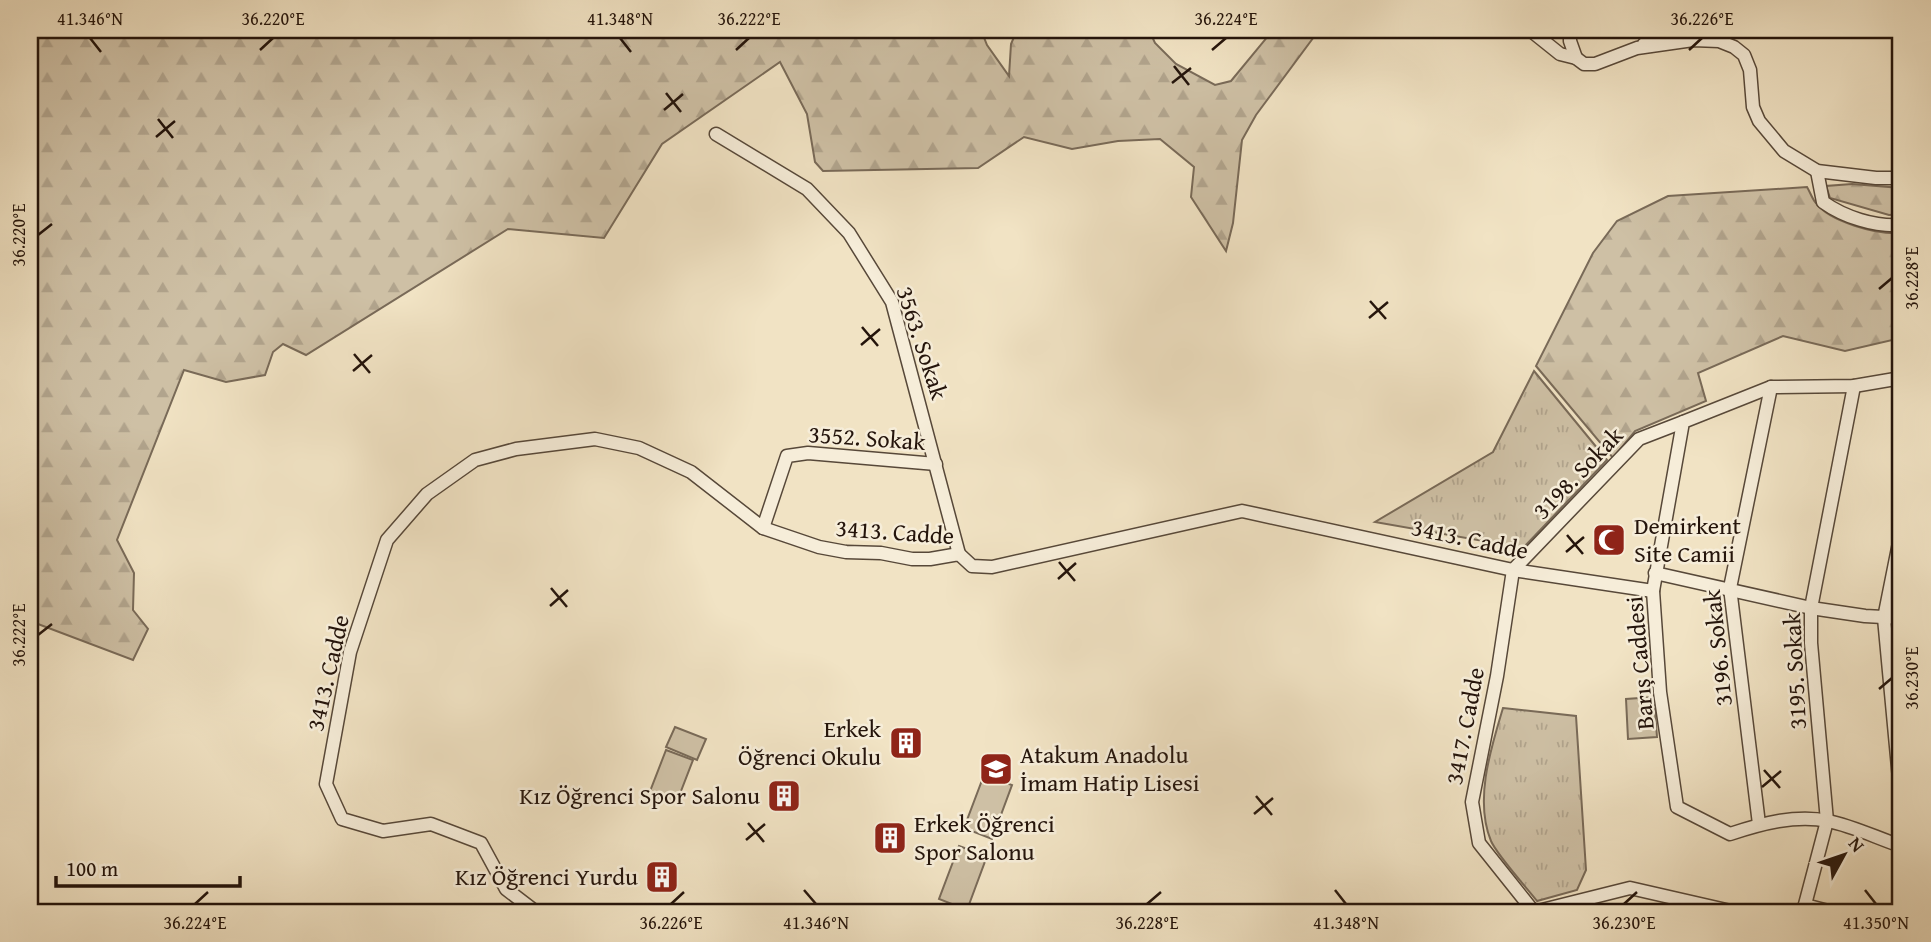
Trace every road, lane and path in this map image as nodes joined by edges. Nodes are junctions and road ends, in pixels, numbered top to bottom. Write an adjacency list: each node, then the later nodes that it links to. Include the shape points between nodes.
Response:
1 (1530, 30): 5 (street, via 1560,54)
2 (1570, 30): 5 (street)
3 (1666, 30): 4 (street)
4 (1637, 48): 5 (street, via 1595,64); 7 (street, via 1693,40 1734,47 1744,55 1750,70 1759,121 1784,151)
5 (1576, 58)
6 (716, 134): 14 (street, 3563. Sokak, via 807,189 849,233 892,302)
7 (1817, 171): 8 (street); 9 (street, via 1823,202 1839,213)
8 (1901, 178)
9 (1901, 225)
10 (1901, 377): 11 (street)
11 (1854, 386): 12 (street); 22 (street, 3195. Sokak)
12 (1771, 387): 13 (street); 20 (street, 3196. Sokak)
13 (1684, 422): 18 (street, 3198. Sokak, via 1639,439); 19 (street, Barış Caddesi)
14 (936, 464): 15 (street, 3552. Sokak, via 807,453 787,456); 17 (street, 3563. Sokak)
15 (763, 528): 17 (street, 3413. Cadde, via 846,552 921,559); 30 (street, 3413. Cadde, via 691,472 639,448 595,439 516,449 475,460 427,494 387,540 350,652 326,784 342,819 383,831 431,824 481,844 506,889)
16 (1901, 533): 23 (street)
17 (959, 554): 18 (street, 3413. Cadde, via 972,566 992,567 1242,511)
18 (1513, 570): 21 (street, 3413. Cadde); 31 (street, 3417. Cadde, via 1472,802 1479,843)
19 (1655, 573): 20 (street); 21 (street, Barış Caddesi)
20 (1730, 588): 22 (street); 27 (street, 3196. Sokak)
21 (1653, 591): 27 (street, Barış Caddesi, via 1660,692 1677,807 1730,834)
22 (1811, 608): 23 (street); 26 (street, 3195. Sokak)
23 (1884, 618): 24 (street); 25 (street)
24 (1901, 618)
25 (1901, 800)
26 (1827, 821): 27 (street, Barış Caddesi); 28 (street, Barış Caddesi); 29 (street, 3195. Sokak)
27 (1759, 824)
28 (1901, 846)
29 (1804, 909): 33 (street)
30 (536, 912)
31 (1534, 912): 32 (street, via 1630,888)
32 (1735, 912)
33 (1832, 912)

